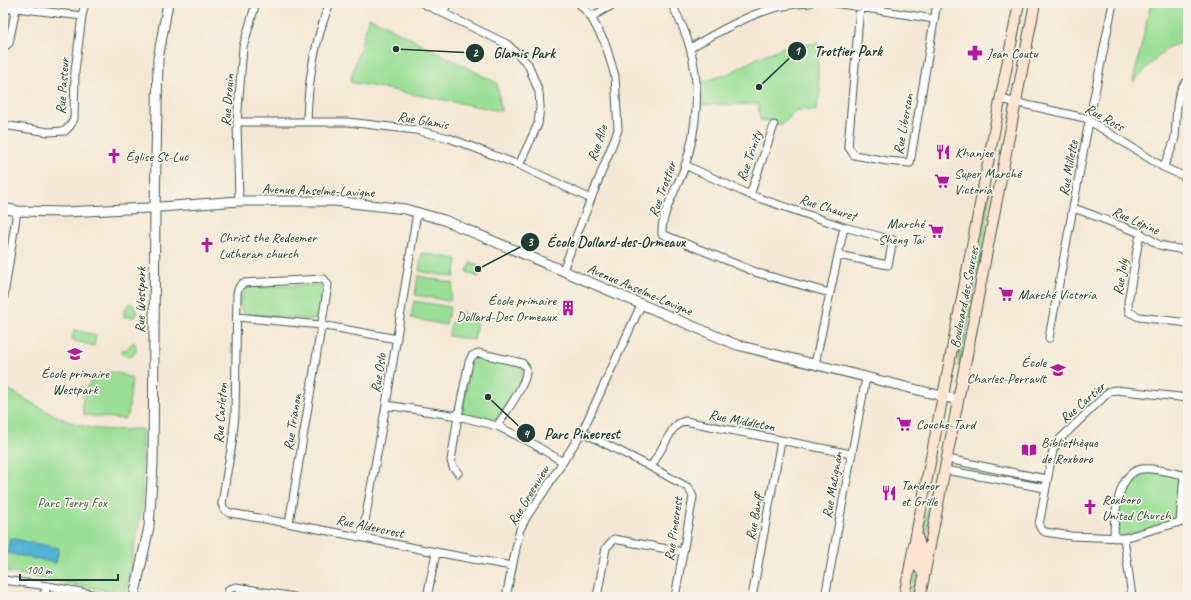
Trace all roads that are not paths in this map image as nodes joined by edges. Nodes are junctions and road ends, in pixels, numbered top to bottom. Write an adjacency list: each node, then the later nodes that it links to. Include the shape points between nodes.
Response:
1 (85, 3): 20 (street, Rue Pasteur)
2 (168, 3): 41 (street, Rue Westpark, via 158,59)
3 (256, 3): 29 (street, Rue Drouin, via 243,48)
4 (330, 3): 30 (street, via 321,24 309,77)
5 (422, 3): 19 (street)
6 (448, 3): 19 (street)
7 (579, 3): 21 (street, Rue Alie)
8 (616, 3): 21 (street)
9 (672, 3): 24 (street, Rue Trottier)
10 (810, 3): 24 (street, via 772,8 740,20)
11 (835, 3): 16 (street)
12 (937, 3): 22 (street, Rue Libersan)
13 (1019, 3): 26 (main road, Boulevard des Sources)
14 (1035, 3): 27 (main road, Boulevard des Sources)
15 (1113, 3): 28 (street, Rue Millette)
16 (860, 6): 22 (street); 22 (street, Rue Libersan, via 848,146 854,155 887,161 910,163)
17 (16, 8): 18 (street); 20 (street); 23 (street, via 8,43)
18 (3, 10)
19 (443, 13): 33 (street, via 507,44 528,64 539,92 540,107 538,124)
20 (82, 16): 31 (street, Rue Pasteur, via 75,71 74,119 70,126 65,130 49,132)
21 (591, 17): 38 (street, Rue Alie, via 605,43 615,76 618,130)
22 (934, 19)
23 (3, 48)
24 (690, 48): 34 (street, Rue Trottier, via 695,77 695,122)
25 (1188, 81): 35 (street, via 1179,92 1175,138)
26 (1000, 99): 27 (street, Rue Ross); 61 (main road, Boulevard des Sources)
27 (1016, 102): 28 (street, Rue Ross, via 1082,116); 63 (main road, Boulevard des Sources)
28 (1090, 121): 35 (street, Rue Ross); 42 (street, Rue Millette)
29 (237, 122): 30 (street, Rue Glamis); 39 (street, Rue Drouin)
30 (307, 122): 33 (street, Rue Glamis, via 348,122 416,130 449,138)
31 (3, 125)
32 (774, 125): 37 (street, Rue Trinity)
33 (519, 165): 38 (street, Rue Glamis)
34 (685, 165): 37 (street, Rue Chauret); 51 (street, Rue Trottier, via 661,224 662,234 758,273)
35 (1163, 167): 36 (street, Rue Ross)
36 (1188, 178)
37 (750, 195): 45 (street, Rue Chauret)
38 (591, 199): 49 (street, Rue Alie)
39 (239, 201): 41 (street, Avenue Anselme-Lavigne); 44 (street, Avenue Anselme-Lavigne, via 334,201)
40 (3, 208): 43 (street, Avenue Anselme-Lavigne)
41 (155, 208): 43 (street, Avenue Anselme-Lavigne, via 65,212); 93 (street, Rue Westpark, via 153,472 149,527)
42 (1074, 208): 46 (street, Rue Lépine); 57 (street, Rue Millette)
43 (17, 211): 50 (street)
44 (417, 212): 49 (street, Avenue Anselme-Lavigne, via 444,220); 58 (street, Rue Oslo)
45 (844, 227): 48 (street); 48 (street, Rue Chauret, via 893,240 888,265)
46 (1140, 233): 47 (street, Rue Lépine, via 1159,245); 55 (street, Rue Joly, via 1128,302 1129,312 1139,317)
47 (1188, 251)
48 (838, 255): 51 (street)
49 (563, 270): 53 (street, Avenue Anselme-Lavigne)
50 (4, 281): 52 (street)
51 (830, 293): 59 (street)
52 (3, 302)
53 (641, 305): 59 (street, Avenue Anselme-Lavigne, via 737,345); 67 (street, Rue Greenview)
54 (237, 317): 56 (street); 56 (street, Rue Carleton, via 237,293 244,283 324,279 328,285); 77 (street, Rue Carleton, via 235,414 222,504)
55 (1188, 323)
56 (321, 325): 58 (street); 79 (street, Rue Trianon)
57 (1049, 338)
58 (397, 339): 64 (street, Rue Oslo)
59 (815, 364): 60 (street, Avenue Anselme-Lavigne)
60 (866, 378): 61 (street, Avenue Anselme-Lavigne); 69 (street, Rue Matignan)
61 (943, 397): 63 (street, Avenue Anselme-Lavigne); 81 (main road, Boulevard des Sources)
62 (1188, 398): 75 (street, Rue Cartier, via 1110,391 1053,450)
63 (958, 400): 70 (main road, Boulevard des Sources)
64 (386, 405): 65 (street); 82 (street, Rue Oslo)
65 (458, 416): 66 (street); 66 (street, via 472,356 478,353 522,363 527,371 524,381); 74 (street, via 451,461)
66 (497, 426): 71 (street)
67 (582, 432): 71 (street, Rue Greenview); 72 (street, Rue Pinecrest)
68 (781, 441): 69 (street, Rue Middleton); 72 (street, Rue Middleton, via 685,421 673,429); 100 (street, Rue Banff)
69 (851, 454): 101 (street, Rue Matignan)
70 (948, 459): 73 (main road, Boulevard des Sources); 75 (street)
71 (563, 462): 87 (street, Rue Greenview, via 520,529)
72 (652, 467): 85 (street, Rue Pinecrest, via 689,488 693,497)
73 (946, 470): 76 (street); 88 (main road, Boulevard des Sources)
74 (458, 472)
75 (1047, 478): 76 (street, Rue Cartier)
76 (1045, 488): 83 (street, Rue Cartier, via 1039,525 1045,532)
77 (224, 509): 79 (street, Rue Aldercrest, via 230,513)
78 (1180, 522): 80 (street); 83 (street, via 1184,476 1155,469 1140,469 1127,476 1120,491); 84 (street, Rue Cartier)
79 (289, 523): 82 (street, Rue Aldercrest)
80 (1188, 523)
81 (916, 534): 88 (main road, via 921,547 918,568); 102 (main road, Boulevard des Sources)
82 (362, 537): 86 (street, Rue Aldercrest)
83 (1114, 538): 84 (street, Rue Cartier)
84 (1124, 538): 104 (street)
85 (683, 552): 98 (street, via 614,539 606,548); 99 (street, Rue Pinecrest)
86 (436, 553): 87 (street, Rue Aldercrest); 96 (street)
87 (512, 566): 97 (street, Rue Greenview)
88 (924, 574): 103 (main road, Boulevard des Sources)
89 (3, 580): 90 (street)
90 (48, 586): 91 (street); 92 (street)
91 (42, 597)
92 (107, 597)
93 (134, 597)
94 (227, 597): 95 (street, via 229,589 236,587)
95 (294, 597)
96 (427, 597)
97 (506, 597)
98 (597, 597)
99 (675, 597)
100 (752, 597)
101 (825, 597)
102 (904, 597)
103 (920, 597)
104 (1132, 597)

